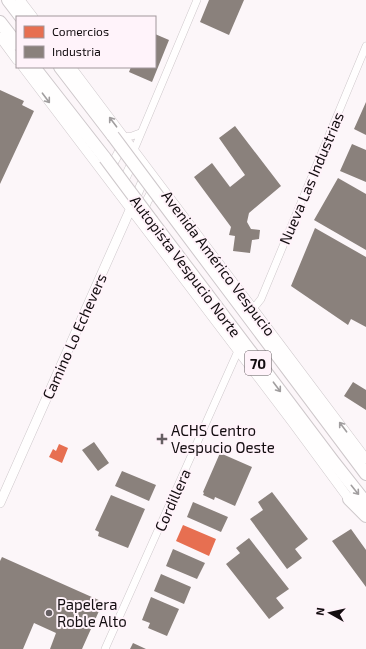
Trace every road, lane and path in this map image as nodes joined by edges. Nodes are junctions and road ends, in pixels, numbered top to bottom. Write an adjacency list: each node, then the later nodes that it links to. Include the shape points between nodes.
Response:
1 (8, 0): 4 (highway)
2 (20, 0): 5 (main road)
3 (197, 0): 15 (street)
4 (20, 16)
5 (31, 16)
6 (0, 22): 8 (highway)
7 (0, 37): 10 (main road)
8 (16, 43)
9 (366, 46): 25 (street, Nueva Las Industrias, via 261,299)
10 (16, 59)
11 (24, 68): 19 (main road, one-way to 19)
12 (35, 68): 23 (highway, Autopista Vespucio Norte / 70, bridge, via 105,158)
13 (61, 68): 16 (highway, Autopista Vespucio Norte / 70)
14 (72, 68): 16 (main road, Avenida Américo Vespucio, one-way to 14)
15 (140, 133): 16 (street); 17 (street)
16 (118, 136): 17 (main road, Avenida Américo Vespucio); 19 (main road, via 119,152); 28 (highway, Autopista Vespucio Norte / 70, bridge, via 160,199)
17 (135, 152): 18 (main road, Avenida Américo Vespucio); 21 (main road)
18 (148, 169): 20 (main road, Avenida Américo Vespucio); 22 (main road, Camino Lo Echevers)
19 (106, 176): 21 (main road)
20 (158, 183): 23 (main road, via 141,214); 25 (main road, Avenida Américo Vespucio)
21 (119, 193): 22 (main road)
22 (131, 210): 23 (main road); 24 (main road, Camino Lo Echevers)
23 (146, 221): 24 (main road, via 132,222); 26 (main road); 31 (highway, Autopista Vespucio Norte / 70, one-way to 31)
24 (124, 226): 30 (main road, Camino Lo Echevers)
25 (253, 308): 27 (main road, Avenida Américo Vespucio, one-way to 25)
26 (238, 351): 29 (main road); 34 (street, Cordillera)
27 (366, 459)
28 (366, 474)
29 (349, 499): 32 (highway); 33 (main road)
30 (0, 503)
31 (366, 503)
32 (366, 516)
33 (366, 522)
34 (105, 649)

